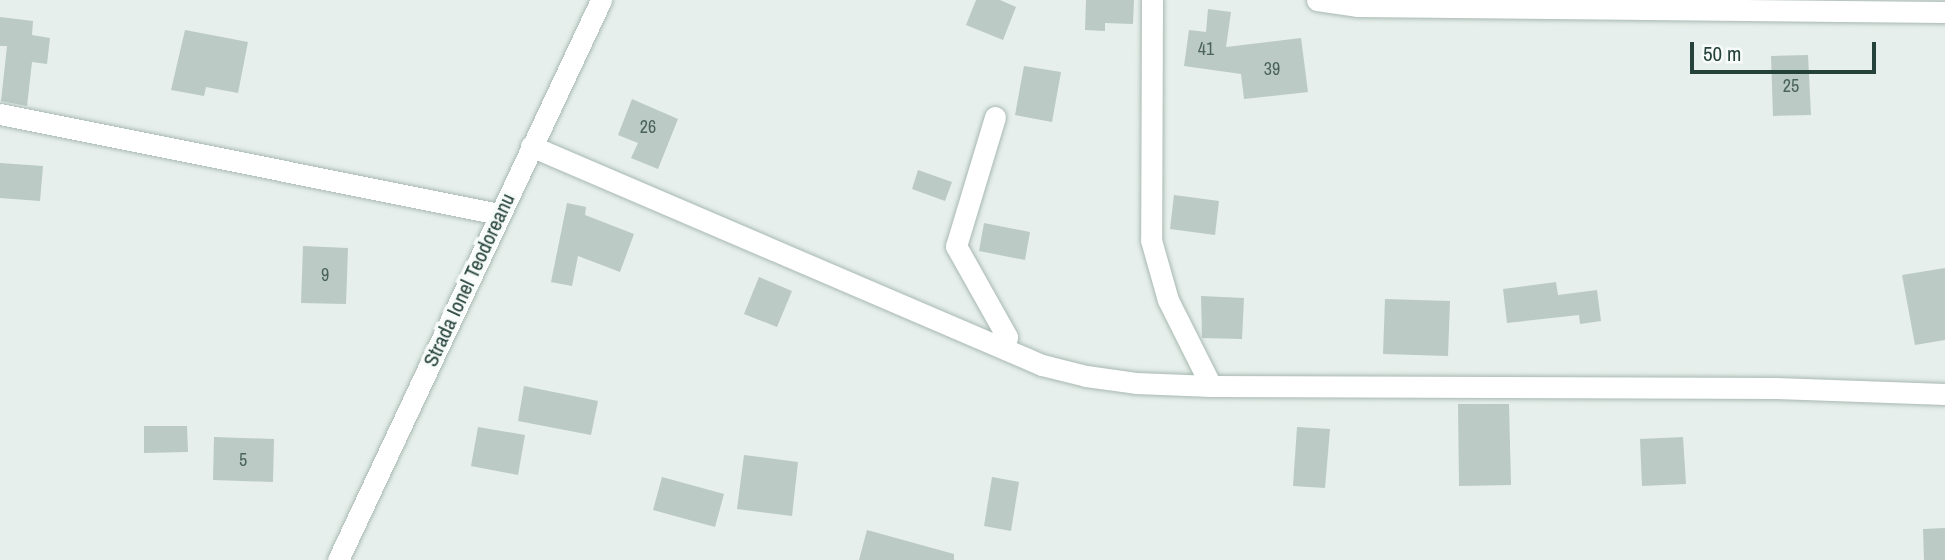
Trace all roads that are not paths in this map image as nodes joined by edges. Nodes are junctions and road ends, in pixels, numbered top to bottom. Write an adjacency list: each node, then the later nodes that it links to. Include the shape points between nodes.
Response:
1 (601, 0): 7 (street, Strada Ionel Teodoreanu)
2 (1152, 0): 10 (street, via 1151,240 1168,300)
3 (1317, 0): 4 (street, via 1357,6)
4 (1945, 12)
5 (0, 114): 8 (street)
6 (995, 117): 9 (street, via 956,246 1007,337)
7 (531, 146): 8 (street, Strada Ionel Teodoreanu); 9 (street)
8 (499, 214): 12 (street, Strada Ionel Teodoreanu)
9 (1004, 348): 10 (street, via 1042,365 1086,376)
10 (1211, 386): 11 (street, via 1776,388)
11 (1945, 394)
12 (338, 560)

